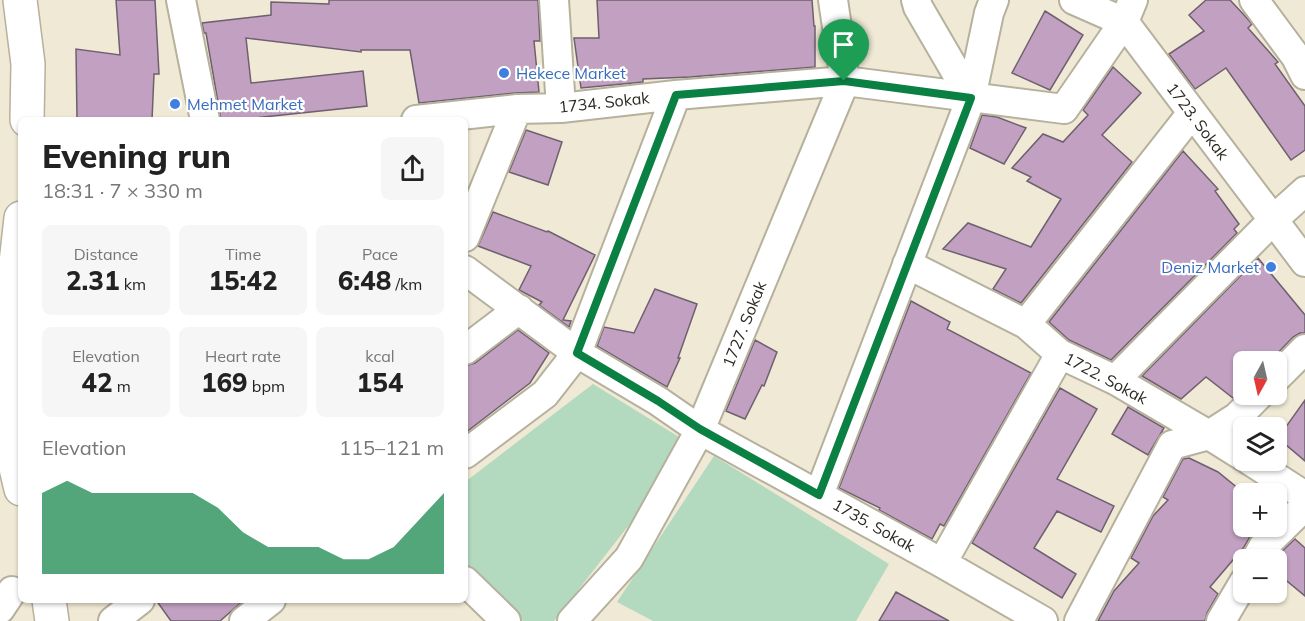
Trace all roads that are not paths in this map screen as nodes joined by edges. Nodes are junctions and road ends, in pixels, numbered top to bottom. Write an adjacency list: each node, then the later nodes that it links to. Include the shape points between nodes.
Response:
1 (20, 0): 17 (street, via 28,64)
2 (182, 0): 18 (street)
3 (554, 0): 14 (street)
4 (833, 0): 11 (street)
5 (916, 0): 13 (street)
6 (994, 0): 13 (street)
7 (1074, 0): 9 (street, 1723. Sokak)
8 (1254, 0): 10 (street)
9 (1128, 11): 13 (street, 1734. Sokak, via 1064,110); 16 (street, 1723. Sokak)
10 (1305, 75)
11 (844, 81): 12 (street, 1734. Sokak); 13 (street, 1734. Sokak); 37 (street, 1727. Sokak)
12 (676, 95): 14 (street, 1734. Sokak); 31 (street)
13 (971, 98): 25 (street)
14 (561, 108): 15 (street, 1734. Sokak)
15 (517, 109): 19 (street, 1734. Sokak); 22 (street)
16 (1192, 113): 21 (street, 1723. Sokak); 28 (street)
17 (27, 117)
18 (204, 117)
19 (444, 117)
20 (1305, 191): 21 (street)
21 (1273, 220): 24 (street, 1723. Sokak); 35 (street)
22 (468, 230)
23 (18, 245): 33 (street)
24 (1305, 262)
25 (907, 264): 28 (street, 1722. Sokak); 44 (street)
26 (468, 272): 27 (street, 1735. Sokak)
27 (519, 309): 29 (street); 31 (street, 1735. Sokak)
28 (1026, 324): 32 (street, 1722. Sokak)
29 (468, 348)
30 (1305, 349): 34 (street)
31 (577, 353): 37 (street, 1735. Sokak); 41 (street, via 545,394)
32 (1060, 354): 35 (street, 1722. Sokak); 48 (street)
33 (5, 365): 39 (street)
34 (1287, 367)
35 (1115, 380): 38 (street, 1722. Sokak)
36 (1249, 405): 38 (street)
37 (700, 429): 44 (street, 1735. Sokak); 58 (street, 1727. Sokak, via 629,558)
38 (1209, 435): 40 (street, 1722. Sokak); 60 (street, via 1172,445)
39 (16, 443): 42 (street)
40 (1233, 450)
41 (468, 452)
42 (18, 461)
43 (1266, 471): 45 (street)
44 (819, 495): 48 (street, 1735. Sokak)
45 (1305, 496)
46 (1305, 506): 47 (street)
47 (1262, 549)
48 (942, 563): 59 (street, 1735. Sokak)
49 (468, 584): 57 (street)
50 (1233, 601): 61 (street)
51 (49, 603): 54 (street)
52 (136, 603): 55 (street)
53 (267, 603): 56 (street)
54 (52, 621)
55 (113, 621)
56 (244, 621)
57 (506, 621)
58 (572, 621)
59 (1043, 621)
60 (1079, 621)
61 (1221, 621)

